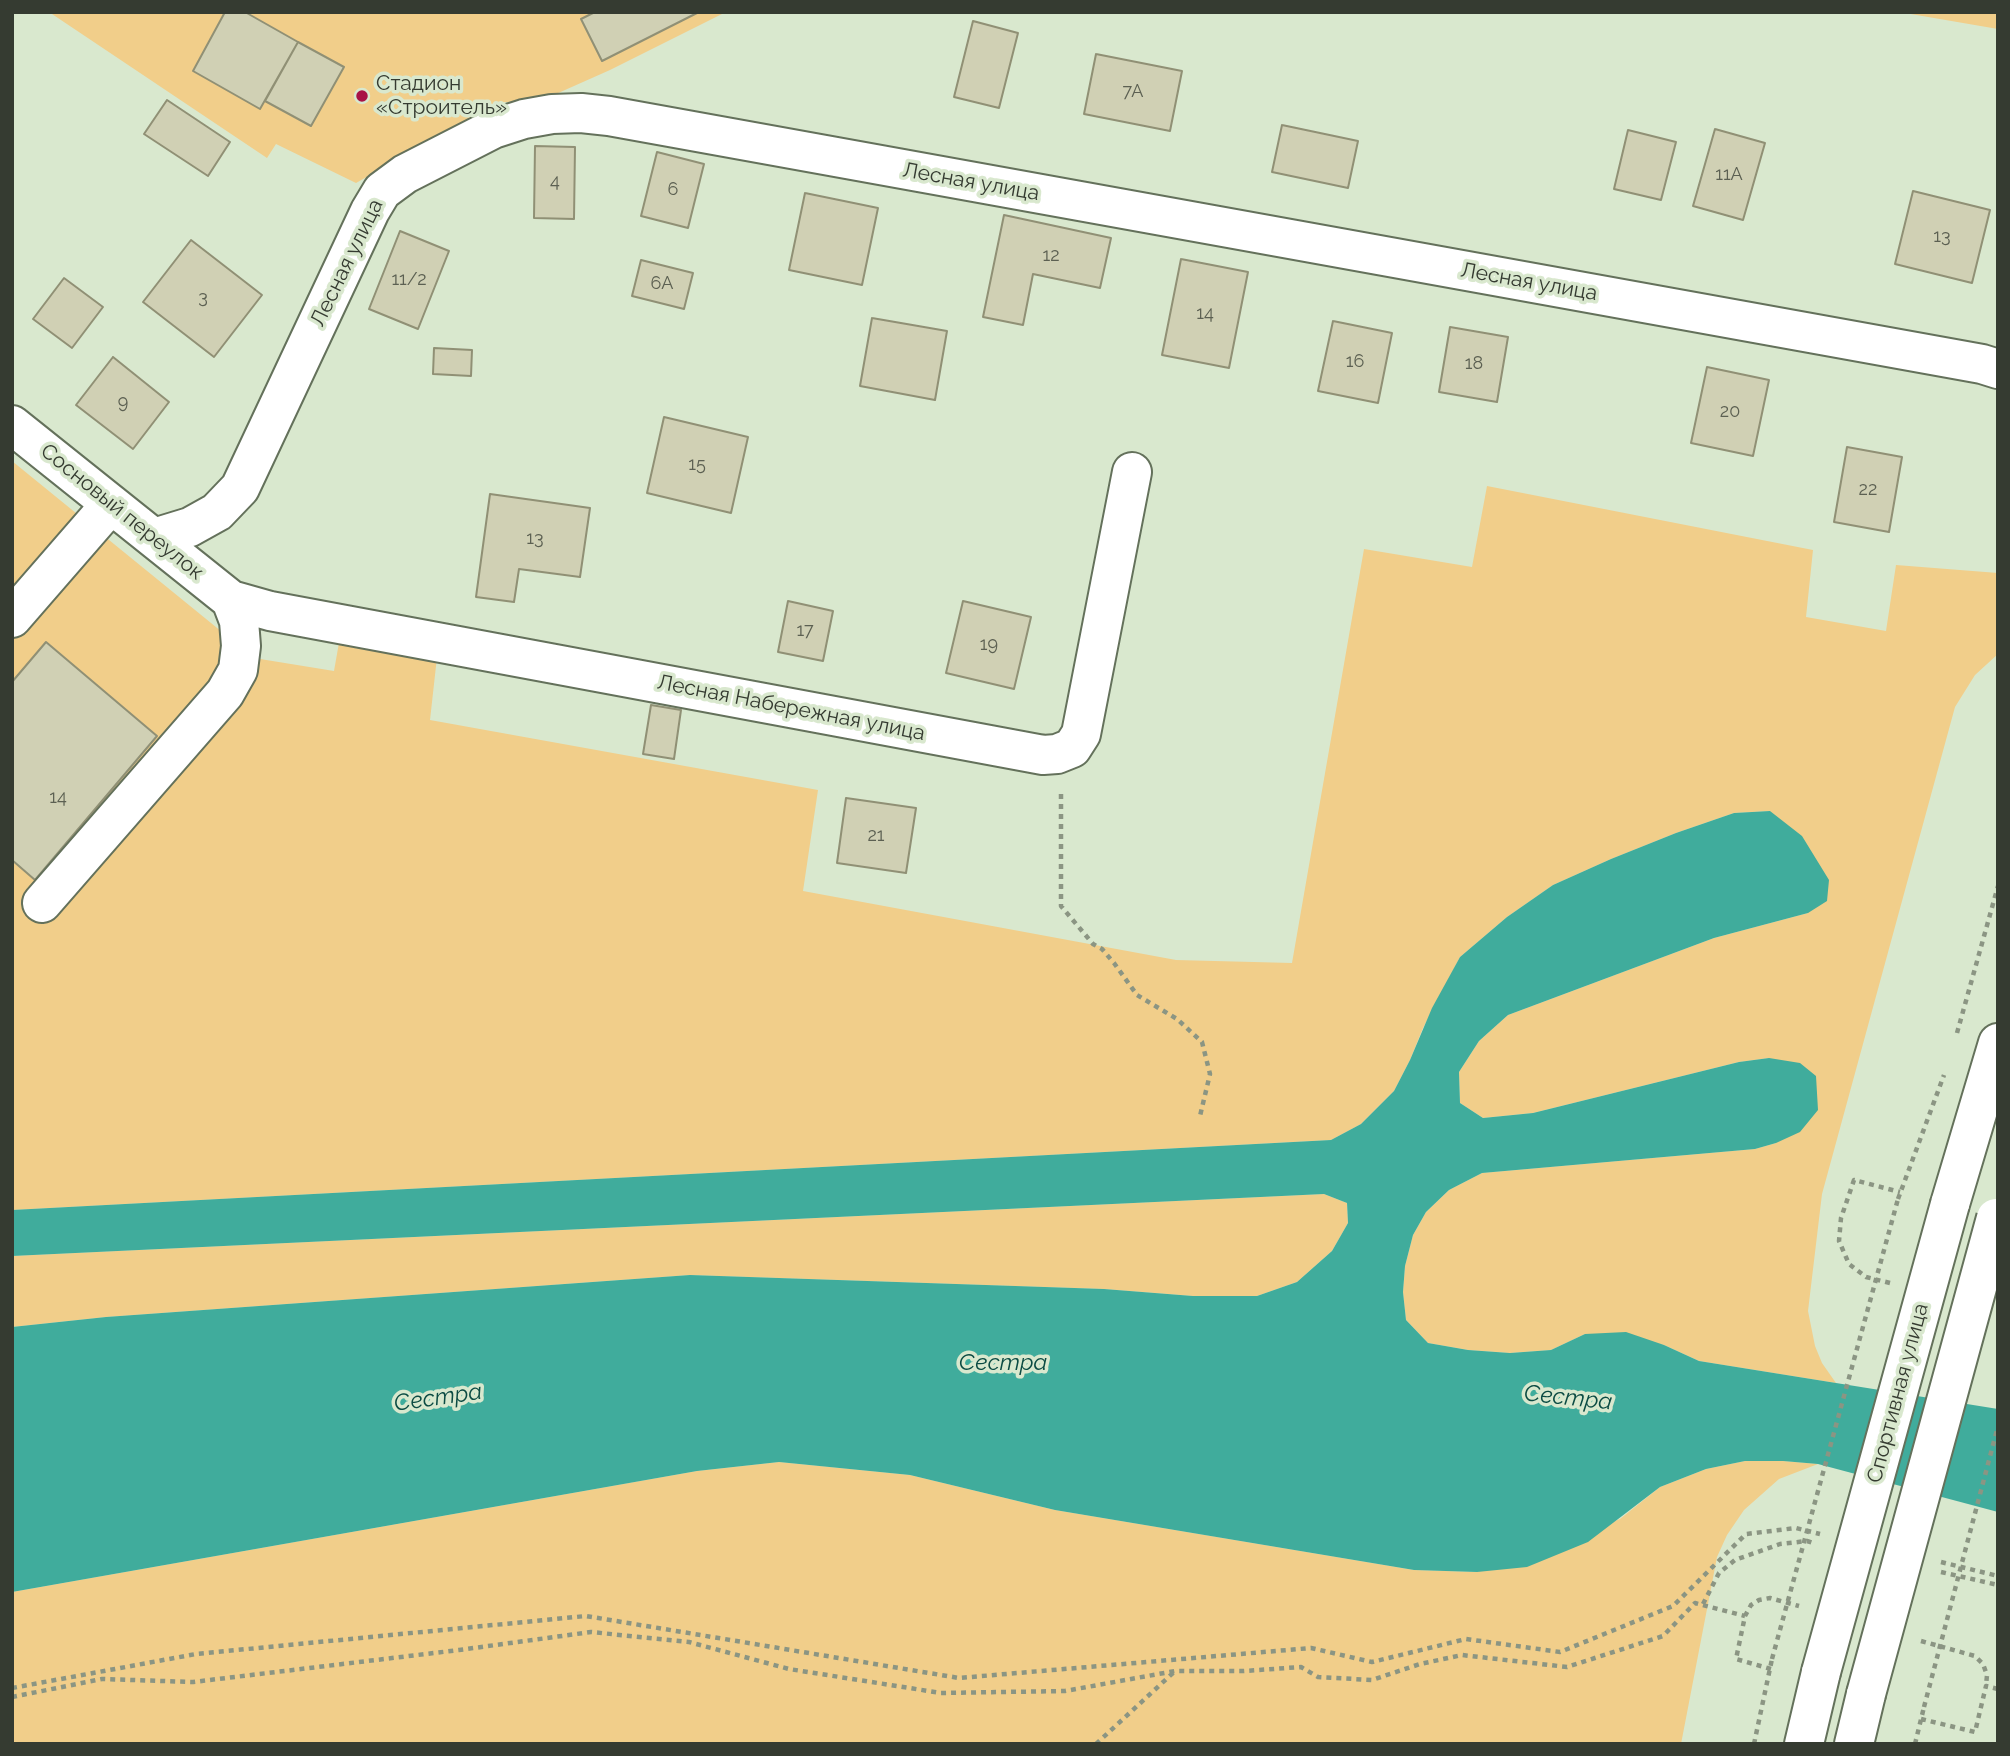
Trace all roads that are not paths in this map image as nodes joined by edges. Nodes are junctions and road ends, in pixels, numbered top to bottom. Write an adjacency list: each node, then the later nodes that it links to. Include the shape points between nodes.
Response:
1 (1998, 369): 5 (main road, Лесная улица, via 609,116 552,114 493,129 405,174 382,191 240,488 217,512 190,527)
2 (12, 425): 4 (main road, Сосновый переулок)
3 (1132, 472): 6 (main road, Лесная Набережная улица, via 1081,734 1072,748 1058,754 1043,755)
4 (111, 503): 5 (main road, Сосновый переулок); 7 (main road)
5 (154, 538): 6 (main road, Сосновый переулок)
6 (231, 600): 8 (main road, via 241,646 238,670 225,694)
7 (12, 618)
8 (42, 903)
9 (1998, 1043): 11 (main road, Спортивная улица, bridge)
10 (1997, 1215): 12 (main road, bridge)
11 (1804, 1744)
12 (1854, 1744)

